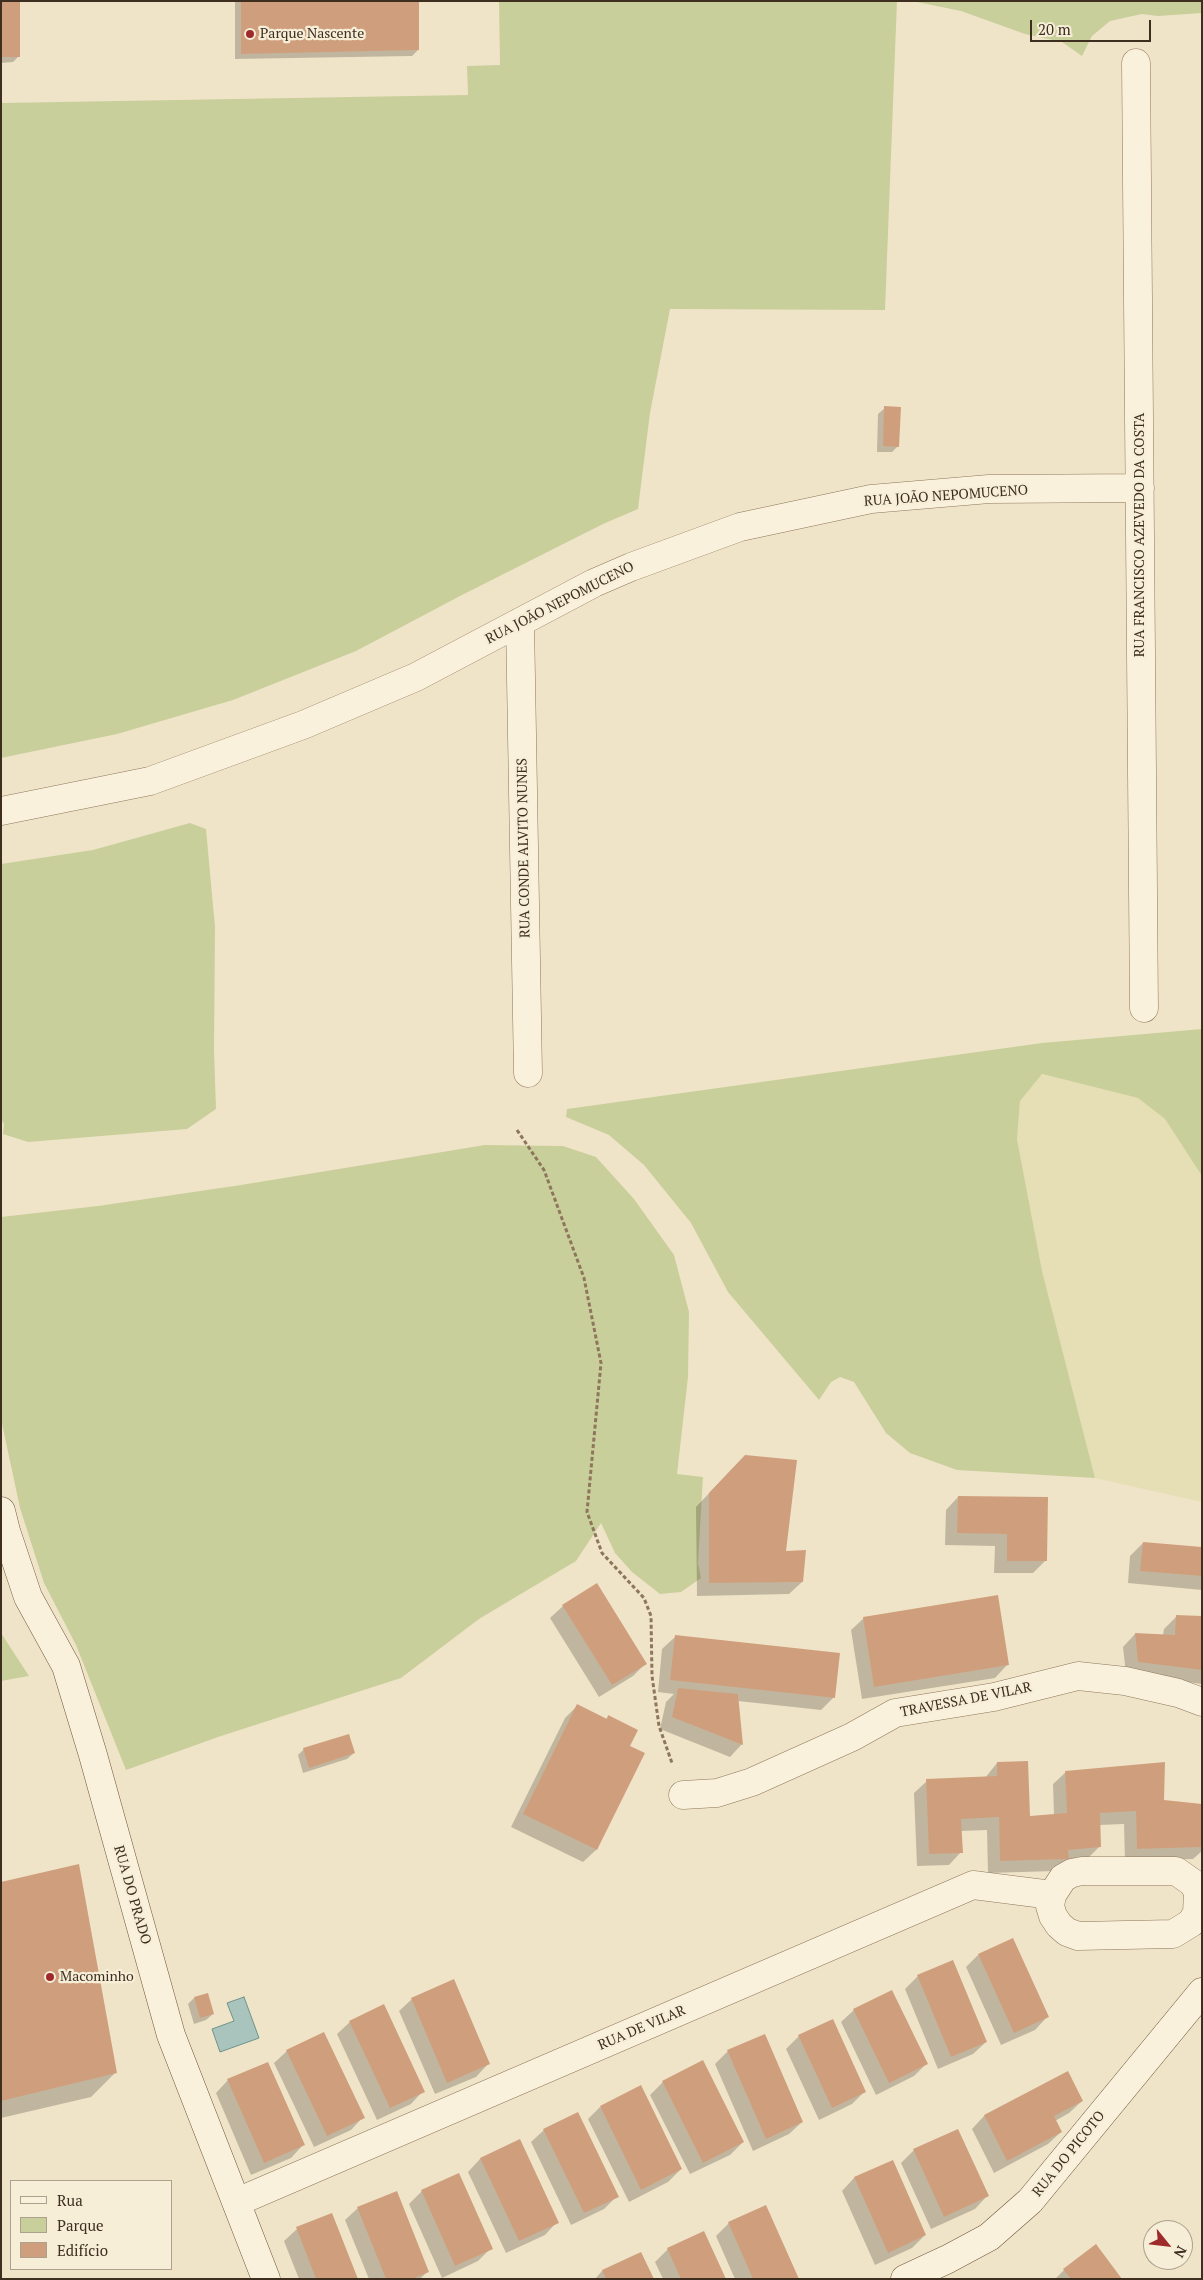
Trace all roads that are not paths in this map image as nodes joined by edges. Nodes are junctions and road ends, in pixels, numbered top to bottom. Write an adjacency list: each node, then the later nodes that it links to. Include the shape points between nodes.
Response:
1 (1136, 63): 2 (street, RUA FRANCISCO AZEVEDO DA COSTA)
2 (1140, 488): 3 (street, RUA JOÃO NEPOMUCENO, via 989,489 871,499 740,527 631,567); 5 (street, RUA FRANCISCO AZEVEDO DA COSTA)
3 (520, 622): 4 (street, RUA JOÃO NEPOMUCENO, via 416,676 303,726 150,780); 6 (street, RUA CONDE ALVITO NUNES)
4 (1, 811)
5 (1144, 1008)
6 (528, 1073)
7 (1, 1511): 12 (street, RUA DO PRADO, via 28,1597 66,1666 171,2034)
8 (1202, 1702): 9 (street, TRAVESSA DE VILAR, via 1178,1692 1078,1676 994,1697 895,1712 852,1736 752,1782 717,1793)
9 (683, 1795)
10 (1052, 1895): 10 (street, via 1063,1878 1082,1871 1176,1871 1193,1883 1199,1902 1191,1923 1173,1934 1078,1936 1067,1932 1053,1916 1050,1906); 12 (street, RUA DE VILAR, via 973,1885)
11 (1202, 1992): 14 (street, RUA DO PICOTO, via 1030,2201 989,2236)
12 (237, 2202): 13 (street, RUA DO PRADO)
13 (266, 2279)
14 (905, 2279)

